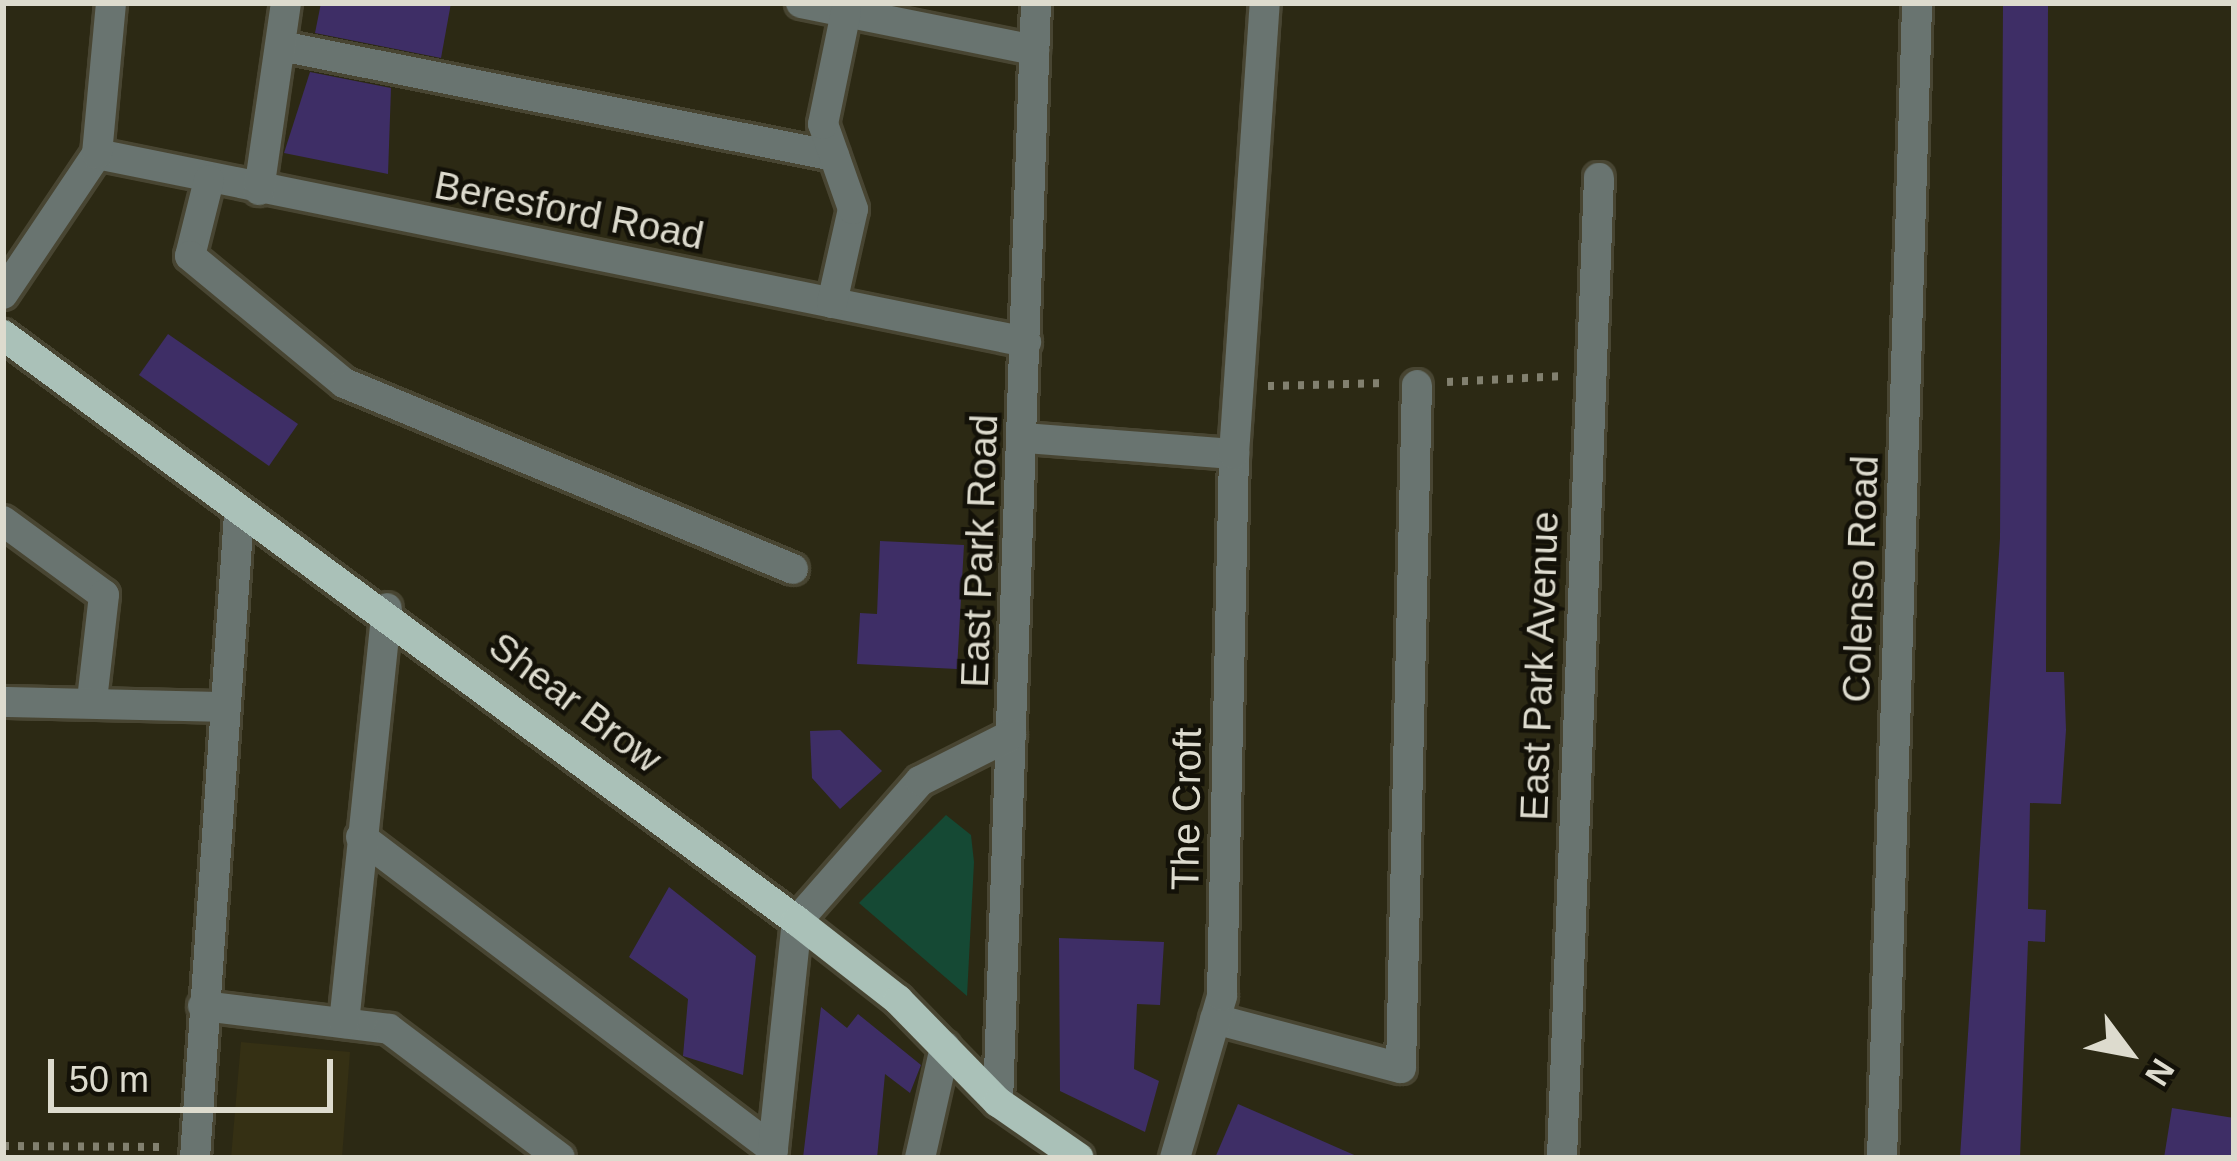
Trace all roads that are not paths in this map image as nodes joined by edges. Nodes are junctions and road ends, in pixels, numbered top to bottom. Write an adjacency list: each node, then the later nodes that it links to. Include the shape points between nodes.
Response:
1 (111, 3): 10 (street)
2 (286, 3): 8 (street)
3 (801, 3): 7 (street)
4 (1036, 3): 9 (street, East Park Road)
5 (1265, 3): 21 (street, The Croft)
6 (1917, 3): 44 (street, Colenso Road)
7 (845, 12): 9 (street); 11 (street, via 823,124)
8 (281, 46): 11 (street); 14 (street)
9 (1034, 50): 18 (street, East Park Road)
10 (97, 154): 13 (street, Beresford Road); 15 (street)
11 (834, 156): 16 (street, via 853,208)
12 (1599, 178): 43 (street, East Park Avenue)
13 (209, 180): 14 (street, Beresford Road); 24 (street, via 190,256 344,382)
14 (260, 190): 16 (street, Beresford Road)
15 (3, 294)
16 (832, 303): 18 (street, Beresford Road)
17 (3, 335): 22 (main road, Shear Brow)
18 (1026, 341): 20 (street, East Park Road)
19 (1418, 386): 33 (street, via 1401,1068)
20 (1025, 438): 21 (street); 29 (street, East Park Road)
21 (1234, 454): 33 (street, The Croft)
22 (239, 515): 25 (main road, Shear Brow); 28 (street)
23 (3, 521): 26 (street, via 104,595)
24 (793, 569)
25 (386, 608): 30 (street); 31 (main road, Shear Brow)
26 (92, 700): 27 (street); 28 (street)
27 (3, 702)
28 (225, 707): 32 (street)
29 (1011, 735): 31 (street, via 920,781); 36 (street, East Park Road)
30 (361, 837): 34 (street); 38 (street)
31 (797, 921): 35 (main road, Shear Brow); 38 (street)
32 (203, 1006): 34 (street); 37 (street)
33 (1215, 1019): 42 (street, The Croft)
34 (344, 1023): 39 (street, via 389,1029)
35 (945, 1047): 36 (main road, Shear Brow); 40 (street)
36 (998, 1102): 41 (main road, Shear Brow)
37 (195, 1154)
38 (772, 1154)
39 (560, 1158)
40 (920, 1158)
41 (1079, 1158)
42 (1175, 1158)
43 (1562, 1158)
44 (1882, 1158)

